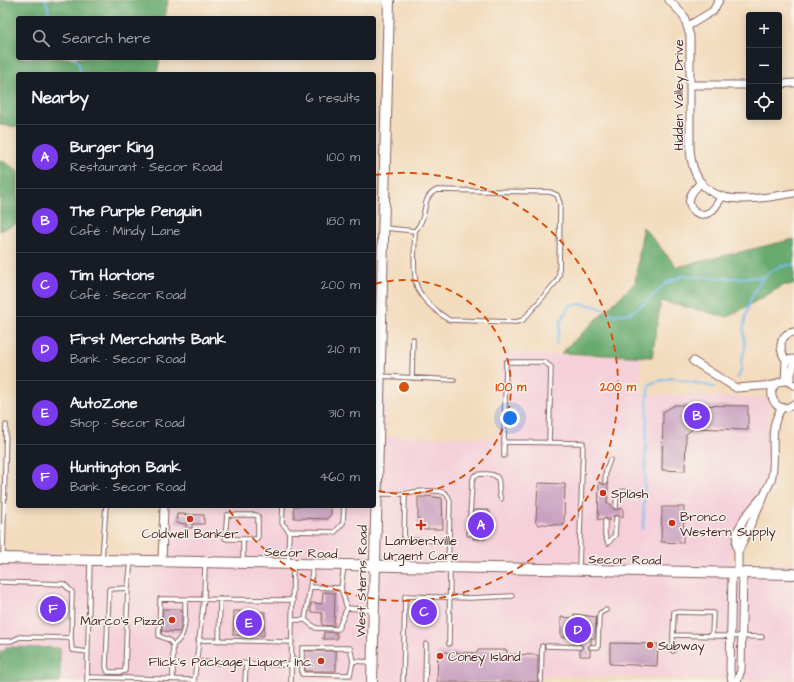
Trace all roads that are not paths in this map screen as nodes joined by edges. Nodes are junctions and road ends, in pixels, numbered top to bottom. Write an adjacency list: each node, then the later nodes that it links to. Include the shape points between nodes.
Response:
1 (389, 0): 12 (street, West Sterns Road)
2 (719, 0): 4 (street, Hidden Valley Drive, via 713,11)
3 (675, 1): 4 (street, Hidden Valley Drive)
4 (688, 26): 7 (street, Hidden Valley Drive, via 691,42)
5 (794, 83): 6 (street)
6 (782, 84)
7 (691, 85): 8 (street); 9 (street, Hidden Valley Drive, via 690,157)
8 (746, 85)
9 (701, 182): 11 (street, Hidden Valley Drive, via 711,192); 11 (street, via 690,197 693,211 707,214)
10 (794, 193): 11 (street, Hidden Valley Drive, via 742,200)
11 (722, 197)
12 (383, 228): 13 (lane); 20 (street, West Sterns Road)
13 (416, 231): 13 (lane, via 416,286 421,295 449,320 523,320 559,276 560,203 557,195 550,192 437,190 430,193 426,200 425,215)
14 (794, 332): 17 (street, via 782,337)
15 (413, 339): 21 (lane)
16 (794, 359): 17 (street)
17 (786, 360): 23 (street)
18 (693, 361): 24 (street, via 736,388)
19 (794, 364): 23 (street)
20 (378, 371): 21 (lane); 32 (street, West Sterns Road)
21 (412, 378): 22 (lane)
22 (454, 380)
23 (789, 382): 24 (street)
24 (774, 385): 26 (street, via 772,398)
25 (794, 404): 26 (street)
26 (782, 408): 63 (street, via 773,431 772,476 738,552)
27 (6, 425): 50 (lane)
28 (504, 442): 29 (lane); 29 (lane, via 506,362 544,362 551,367); 30 (lane)
29 (549, 443): 62 (lane, via 582,443)
30 (504, 456)
31 (610, 460): 33 (lane)
32 (376, 468): 35 (street, West Sterns Road)
33 (605, 482)
34 (629, 491): 38 (lane, via 617,492)
35 (376, 494): 36 (lane)
36 (405, 494): 49 (lane, via 411,491 442,492 448,496); 49 (lane, via 404,540)
37 (501, 499): 47 (lane, via 497,476 474,476)
38 (616, 507)
39 (106, 508): 52 (lane)
40 (164, 508): 54 (street)
41 (283, 508): 46 (lane, via 282,523)
42 (344, 508): 46 (lane, via 343,523 335,532)
43 (376, 508): 60 (street, West Sterns Road)
44 (616, 518): 45 (lane, via 615,532 608,543)
45 (605, 520)
46 (289, 531): 57 (lane)
47 (469, 534)
48 (243, 539): 48 (lane, via 225,538 227,515 258,516 258,537); 56 (lane)
49 (448, 540): 61 (lane)
50 (1, 558): 51 (street, Secor Road)
51 (90, 560): 52 (street, Secor Road); 98 (lane)
52 (102, 560): 53 (street, Secor Road)
53 (131, 560): 54 (street, Secor Road); 67 (lane)
54 (162, 561): 55 (street, Secor Road)
55 (205, 562): 56 (street, Secor Road); 71 (lane)
56 (243, 563): 57 (street, Secor Road)
57 (291, 565): 58 (street, Secor Road); 74 (lane)
58 (312, 565): 59 (street, Secor Road); 66 (lane)
59 (344, 566): 60 (street, Secor Road); 68 (lane)
60 (374, 567): 61 (street, Secor Road); 76 (street, West Sterns Road)
61 (449, 569): 62 (street, Secor Road); 70 (lane)
62 (579, 571): 63 (street, Secor Road)
63 (737, 574): 64 (street, Secor Road); 82 (street); 83 (street)
64 (794, 574)
65 (0, 582): 85 (lane, via 64,584 72,592)
66 (310, 587): 68 (lane); 79 (lane)
67 (128, 588): 67 (lane, via 109,589 106,668 108,672 125,670)
68 (341, 588): 75 (lane)
69 (512, 596): 70 (lane)
70 (450, 597): 91 (lane); 113 (lane, via 405,596)
71 (204, 598): 72 (lane); 73 (lane); 86 (lane)
72 (185, 599): 92 (lane, via 183,635); 92 (lane, via 160,599 159,636 169,640)
73 (220, 599): 74 (lane); 88 (lane)
74 (292, 600): 78 (lane)
75 (347, 608): 76 (lane); 79 (lane, via 338,629 316,628)
76 (374, 610): 103 (street, West Sterns Road)
77 (606, 610): 96 (lane, via 599,614 598,647)
78 (292, 620): 79 (lane); 89 (lane)
79 (305, 620)
80 (673, 635): 81 (lane); 81 (lane, via 674,612 713,613); 97 (lane)
81 (712, 636): 82 (lane)
82 (730, 636): 83 (lane); 116 (street)
83 (742, 636): 84 (lane); 117 (street, via 741,670)
84 (762, 637)
85 (71, 638): 87 (lane, via 20,637 12,641); 98 (lane, via 72,650)
86 (198, 640): 88 (lane); 102 (lane)
87 (0, 641)
88 (219, 641): 89 (lane)
89 (292, 642): 99 (lane)
90 (426, 644): 114 (lane)
91 (449, 644)
92 (173, 645): 107 (lane)
93 (542, 646): 115 (lane)
94 (547, 646): 95 (lane)
95 (580, 646)
96 (590, 647)
97 (673, 651)
98 (88, 652): 106 (lane)
99 (291, 660): 100 (lane); 105 (lane)
100 (302, 660): 101 (lane, via 302,648 350,648); 101 (lane, via 302,674 350,675)
101 (353, 661): 103 (lane)
102 (196, 662): 104 (lane); 108 (lane)
103 (372, 662): 112 (street, West Sterns Road)
104 (246, 664): 105 (lane); 110 (lane)
105 (291, 665): 111 (lane)
106 (88, 677): 107 (lane); 109 (lane)
107 (173, 679): 108 (lane)
108 (194, 681)
109 (87, 682)
110 (245, 682)
111 (291, 682)
112 (372, 682)
113 (403, 682)
114 (425, 682)
115 (541, 682)
116 (732, 682)
117 (737, 682)

